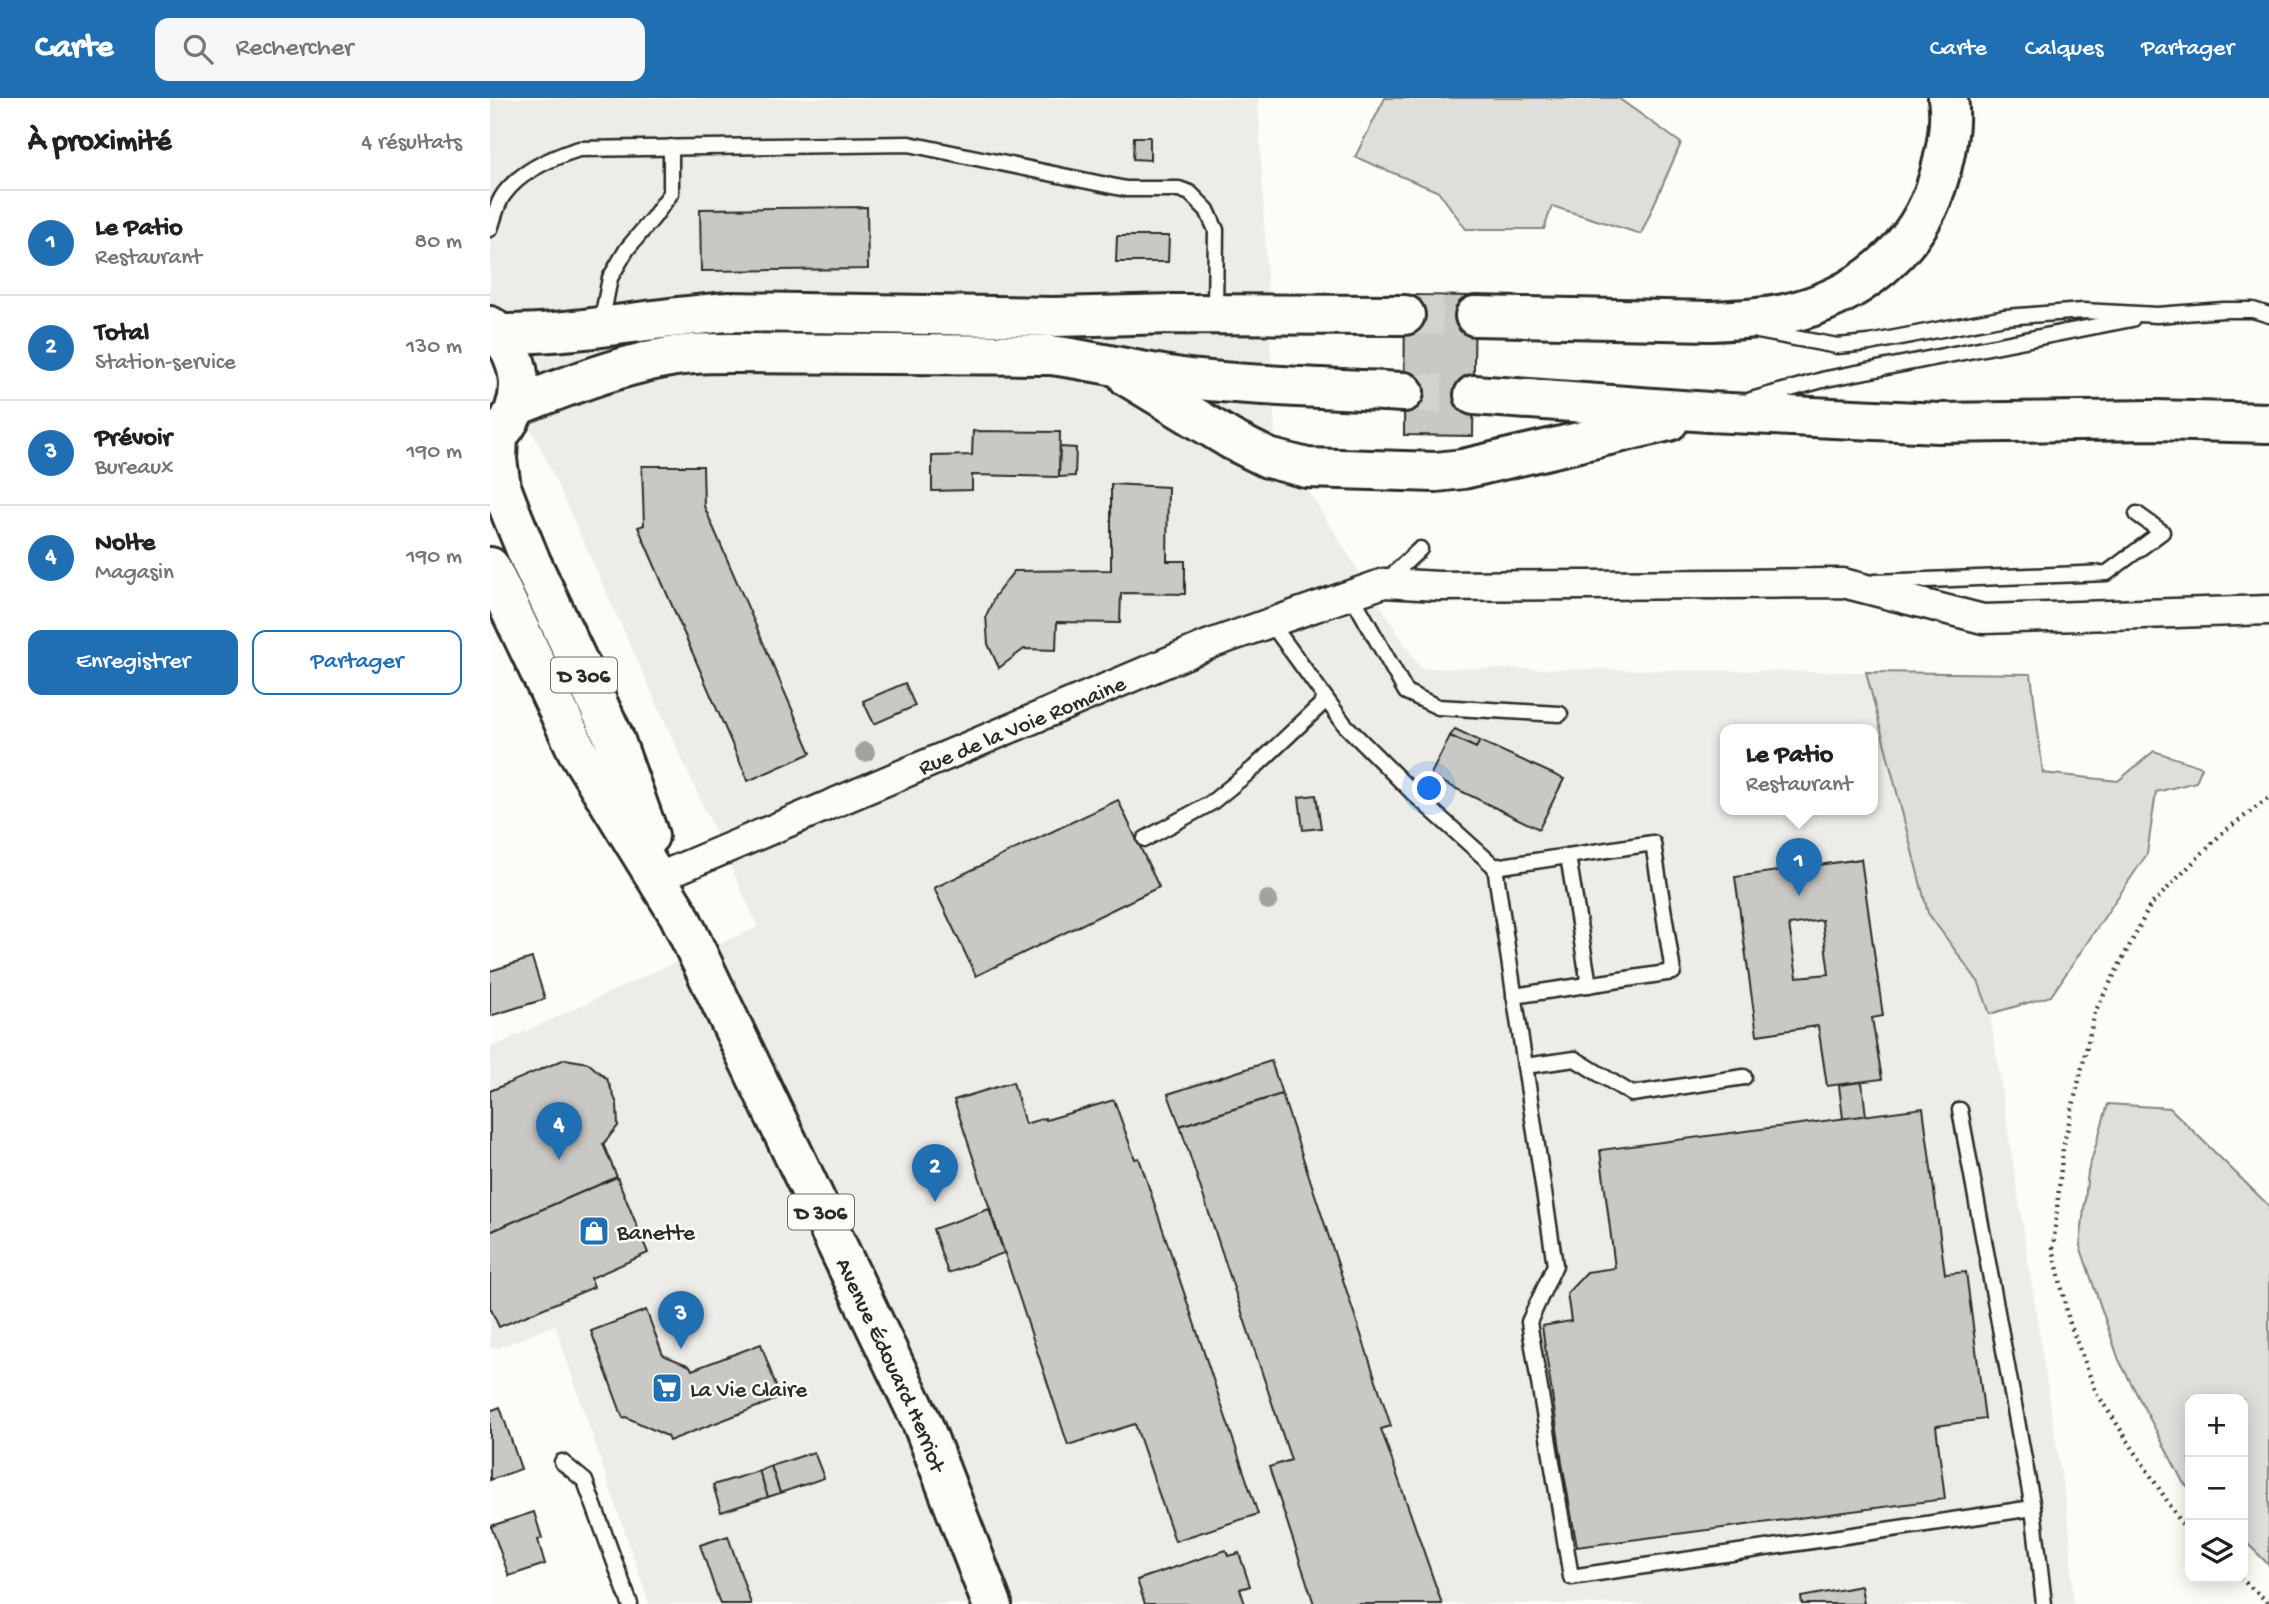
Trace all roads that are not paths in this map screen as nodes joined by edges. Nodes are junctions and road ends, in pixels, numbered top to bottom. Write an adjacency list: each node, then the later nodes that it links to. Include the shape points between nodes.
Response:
1 (1948, 98): 9 (main road, via 1944,159 1936,190 1913,234 1889,262 1840,294 1809,307)
2 (671, 147): 3 (lane, via 579,149 559,155 529,172 503,195); 4 (lane, via 909,144 1126,189 1179,189 1208,211 1216,230); 10 (lane, via 671,193 610,278)
3 (490, 229)
4 (1215, 314): 6 (main road); 10 (main road, via 1054,317 730,312)
5 (2157, 314): 7 (lane, via 2253,310); 9 (lane, via 2083,311 2005,317 1837,346); 15 (lane, via 1826,379)
6 (1405, 315)
7 (2269, 315)
8 (1475, 316): 9 (main road)
9 (1710, 321)
10 (600, 327): 11 (main road, via 538,334)
11 (495, 330): 17 (main road, Avenue Édouard Herriot, via 511,350 520,387)
12 (1094, 361): 13 (main road, via 1199,380); 15 (main road, via 1131,378 1231,440 1268,458 1307,468 1436,472); 17 (main road, via 1050,355 693,354 571,385)
13 (1404, 391)
14 (1474, 395): 15 (main road)
15 (1709, 412): 16 (main road, via 1939,423)
16 (2269, 423)
17 (501, 427): 31 (main road, Avenue Édouard Herriot / D 306, via 497,460 510,513 614,738)
18 (2137, 514): 22 (lane, via 2162,533 2107,573)
19 (1420, 549): 21 (lane)
20 (490, 567): 32 (main road, Avenue Édouard Herriot / D 306, via 578,750)
21 (1384, 583): 22 (street); 23 (street, Rue de la Voie Romaine)
22 (1843, 583): 24 (street, via 1983,619)
23 (1351, 594): 25 (street, Rue de la Voie Romaine); 27 (lane, via 1406,692 1438,707)
24 (2269, 610)
25 (1271, 623): 26 (lane); 31 (street, Rue de la Voie Romaine, via 1210,644)
26 (1326, 700): 28 (lane, via 1211,803); 30 (lane, via 1415,795)
27 (1560, 714)
28 (1145, 839)
29 (1568, 856): 30 (lane); 33 (lane); 33 (lane, via 1653,844 1673,972)
30 (1495, 867): 34 (lane)
31 (664, 875): 32 (main road, Avenue Édouard Herriot / D 306)
32 (678, 915): 40 (main road, Avenue Édouard Herriot / D 306, via 923,1425)
33 (1589, 985): 34 (lane)
34 (1514, 996): 35 (lane)
35 (1525, 1066): 36 (lane, via 1575,1059 1632,1094); 39 (lane, via 1555,1265 1529,1322 1571,1577)
36 (1744, 1077)
37 (1960, 1110): 39 (lane)
38 (562, 1462): 41 (lane, via 584,1481)
39 (2033, 1508): 44 (lane)
40 (955, 1512): 42 (main road, Avenue Édouard Herriot / D 306); 43 (main road, Avenue Édouard Herriot / D 306)
41 (630, 1604)
42 (975, 1604)
43 (992, 1604)
44 (2044, 1604)

